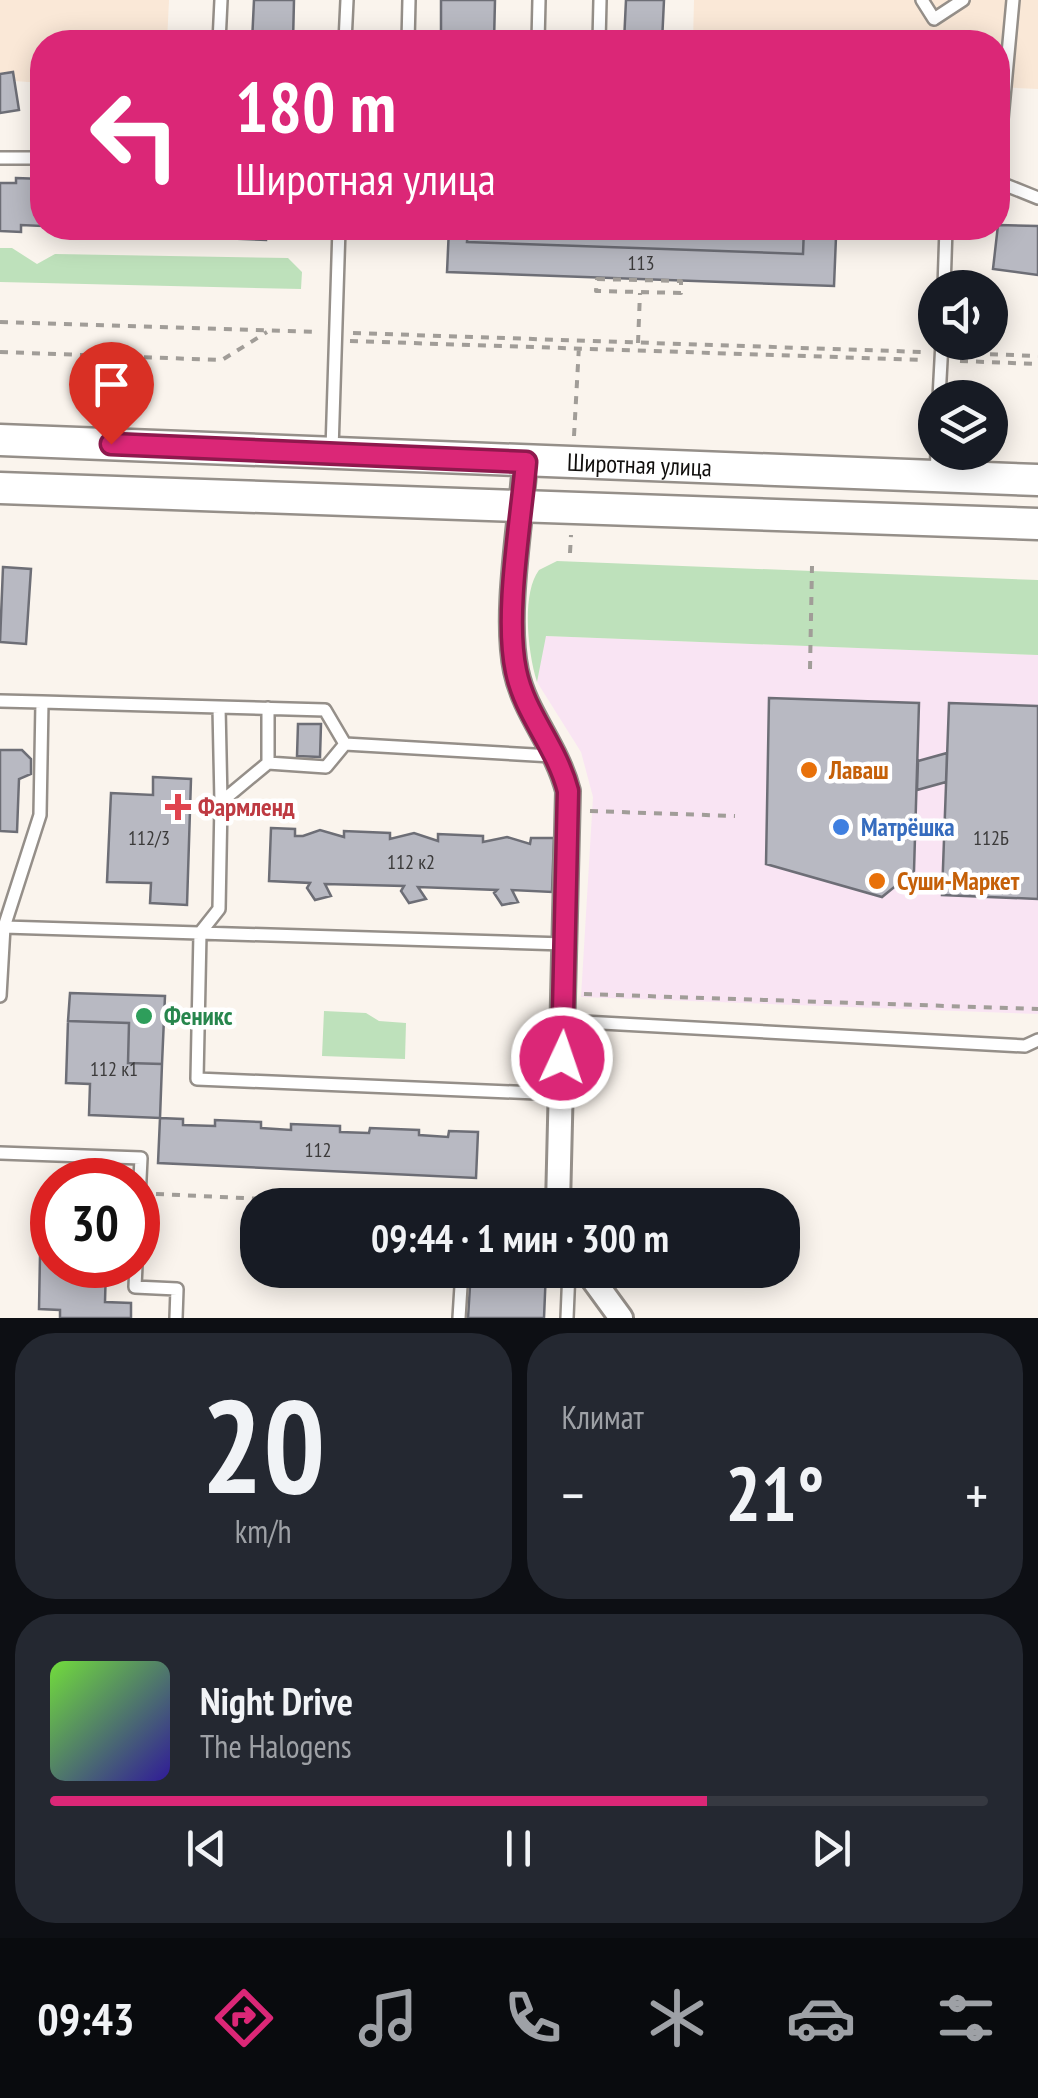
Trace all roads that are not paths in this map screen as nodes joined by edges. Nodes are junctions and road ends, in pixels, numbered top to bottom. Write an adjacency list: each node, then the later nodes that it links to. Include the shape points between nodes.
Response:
1 (221, 0): 9 (lane)
2 (347, 0): 10 (lane)
3 (410, 0): 11 (lane)
4 (539, 0): 12 (lane)
5 (600, 0): 13 (lane)
6 (922, 0): 7 (lane, via 934,19)
7 (962, 0)
8 (1012, 0): 14 (lane)
9 (220, 30)
10 (346, 30)
11 (409, 30)
12 (538, 30)
13 (600, 30)
14 (1009, 30)
15 (0, 158): 16 (lane)
16 (30, 158)
17 (1010, 187): 18 (lane)
18 (1038, 198)
19 (339, 240): 23 (lane)
20 (946, 240): 21 (lane)
21 (945, 270)
22 (0, 440): 23 (main road, Широтная улица)
23 (332, 454): 24 (main road, Широтная улица)
24 (526, 462): 25 (main road, Широтная улица); 29 (street)
25 (918, 464)
26 (974, 470): 27 (main road, Широтная улица)
27 (1038, 480)
28 (0, 488): 29 (main road, Широтная улица)
29 (522, 507): 30 (main road, Широтная улица); 36 (street, via 512,640 516,673 530,711)
30 (1038, 524)
31 (0, 701): 32 (lane)
32 (42, 702): 33 (lane); 39 (lane, via 40,815)
33 (220, 707): 34 (lane); 38 (lane)
34 (268, 708): 35 (lane, via 325,710); 37 (lane)
35 (345, 744): 36 (lane); 37 (lane, via 326,768)
36 (559, 756): 41 (street, via 568,791)
37 (268, 763): 38 (lane)
38 (221, 802): 40 (lane, via 218,909)
39 (4, 927): 40 (lane); 42 (lane)
40 (200, 933): 41 (lane); 45 (lane, via 197,1079)
41 (564, 944): 43 (street)
42 (0, 996)
43 (565, 1021): 44 (lane, via 1026,1046); 45 (street)
44 (1038, 1040)
45 (560, 1094): 48 (street)
46 (0, 1153): 47 (lane)
47 (141, 1158)
48 (558, 1188)
49 (160, 1288): 53 (lane, via 177,1289)
50 (461, 1288): 54 (lane)
51 (568, 1288): 55 (lane)
52 (599, 1288): 56 (street)
53 (176, 1318)
54 (460, 1318)
55 (567, 1318)
56 (620, 1318)

